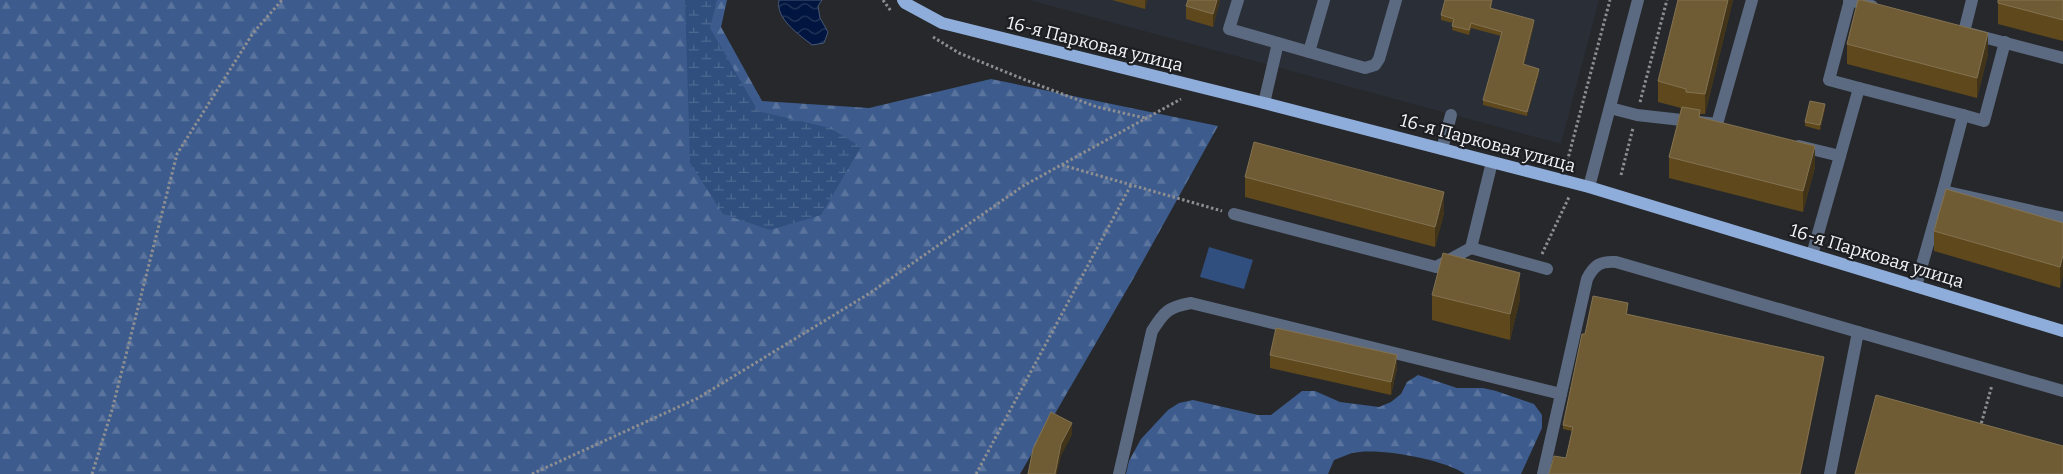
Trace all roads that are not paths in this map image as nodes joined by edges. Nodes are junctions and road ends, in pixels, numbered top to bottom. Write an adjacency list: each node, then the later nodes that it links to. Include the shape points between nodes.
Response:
1 (903, 0): 15 (main road, 16-я Парковая улица, via 942,23)
2 (1238, 0): 11 (street, via 1229,29)
3 (1324, 0): 12 (street)
4 (1396, 0): 12 (street, via 1383,51 1371,68)
5 (1638, 0): 16 (street)
6 (1752, 0): 16 (street, via 1722,126 1637,115)
7 (1850, 0): 9 (street); 14 (street, via 1829,80)
8 (1972, 0): 10 (street, via 1959,30)
9 (1888, 11)
10 (2005, 42): 13 (street); 18 (street, via 1984,121)
11 (1278, 44): 12 (street); 15 (street)
12 (1309, 52)
13 (2063, 58)
14 (1859, 88): 18 (street); 21 (street)
15 (1264, 103): 20 (main road, 16-я Парковая улица)
16 (1610, 108): 23 (street)
17 (1452, 115): 20 (street)
18 (1963, 115): 24 (street)
19 (1783, 141): 21 (street)
20 (1442, 149): 22 (main road, 16-я Парковая улица)
21 (1840, 156): 28 (street)
22 (1492, 162): 23 (main road, 16-я Парковая улица); 27 (street)
23 (1589, 187): 28 (main road, 16-я Парковая улица)
24 (1943, 191): 26 (street); 30 (street)
25 (1234, 214): 27 (street, via 1436,267)
26 (2063, 218)
27 (1471, 248): 29 (street)
28 (1812, 254): 30 (main road, 16-я Парковая улица)
29 (1542, 267)
30 (1916, 286): 31 (main road, 16-я Парковая улица)
31 (2063, 331)
32 (1858, 332): 33 (street); 34 (street, via 1604,261 1592,268 1587,279); 37 (street)
33 (2063, 391)
34 (1561, 394): 35 (street, via 1191,303 1175,306 1162,314 1152,331); 36 (street)
35 (1119, 474)
36 (1543, 474)
37 (1830, 474)

